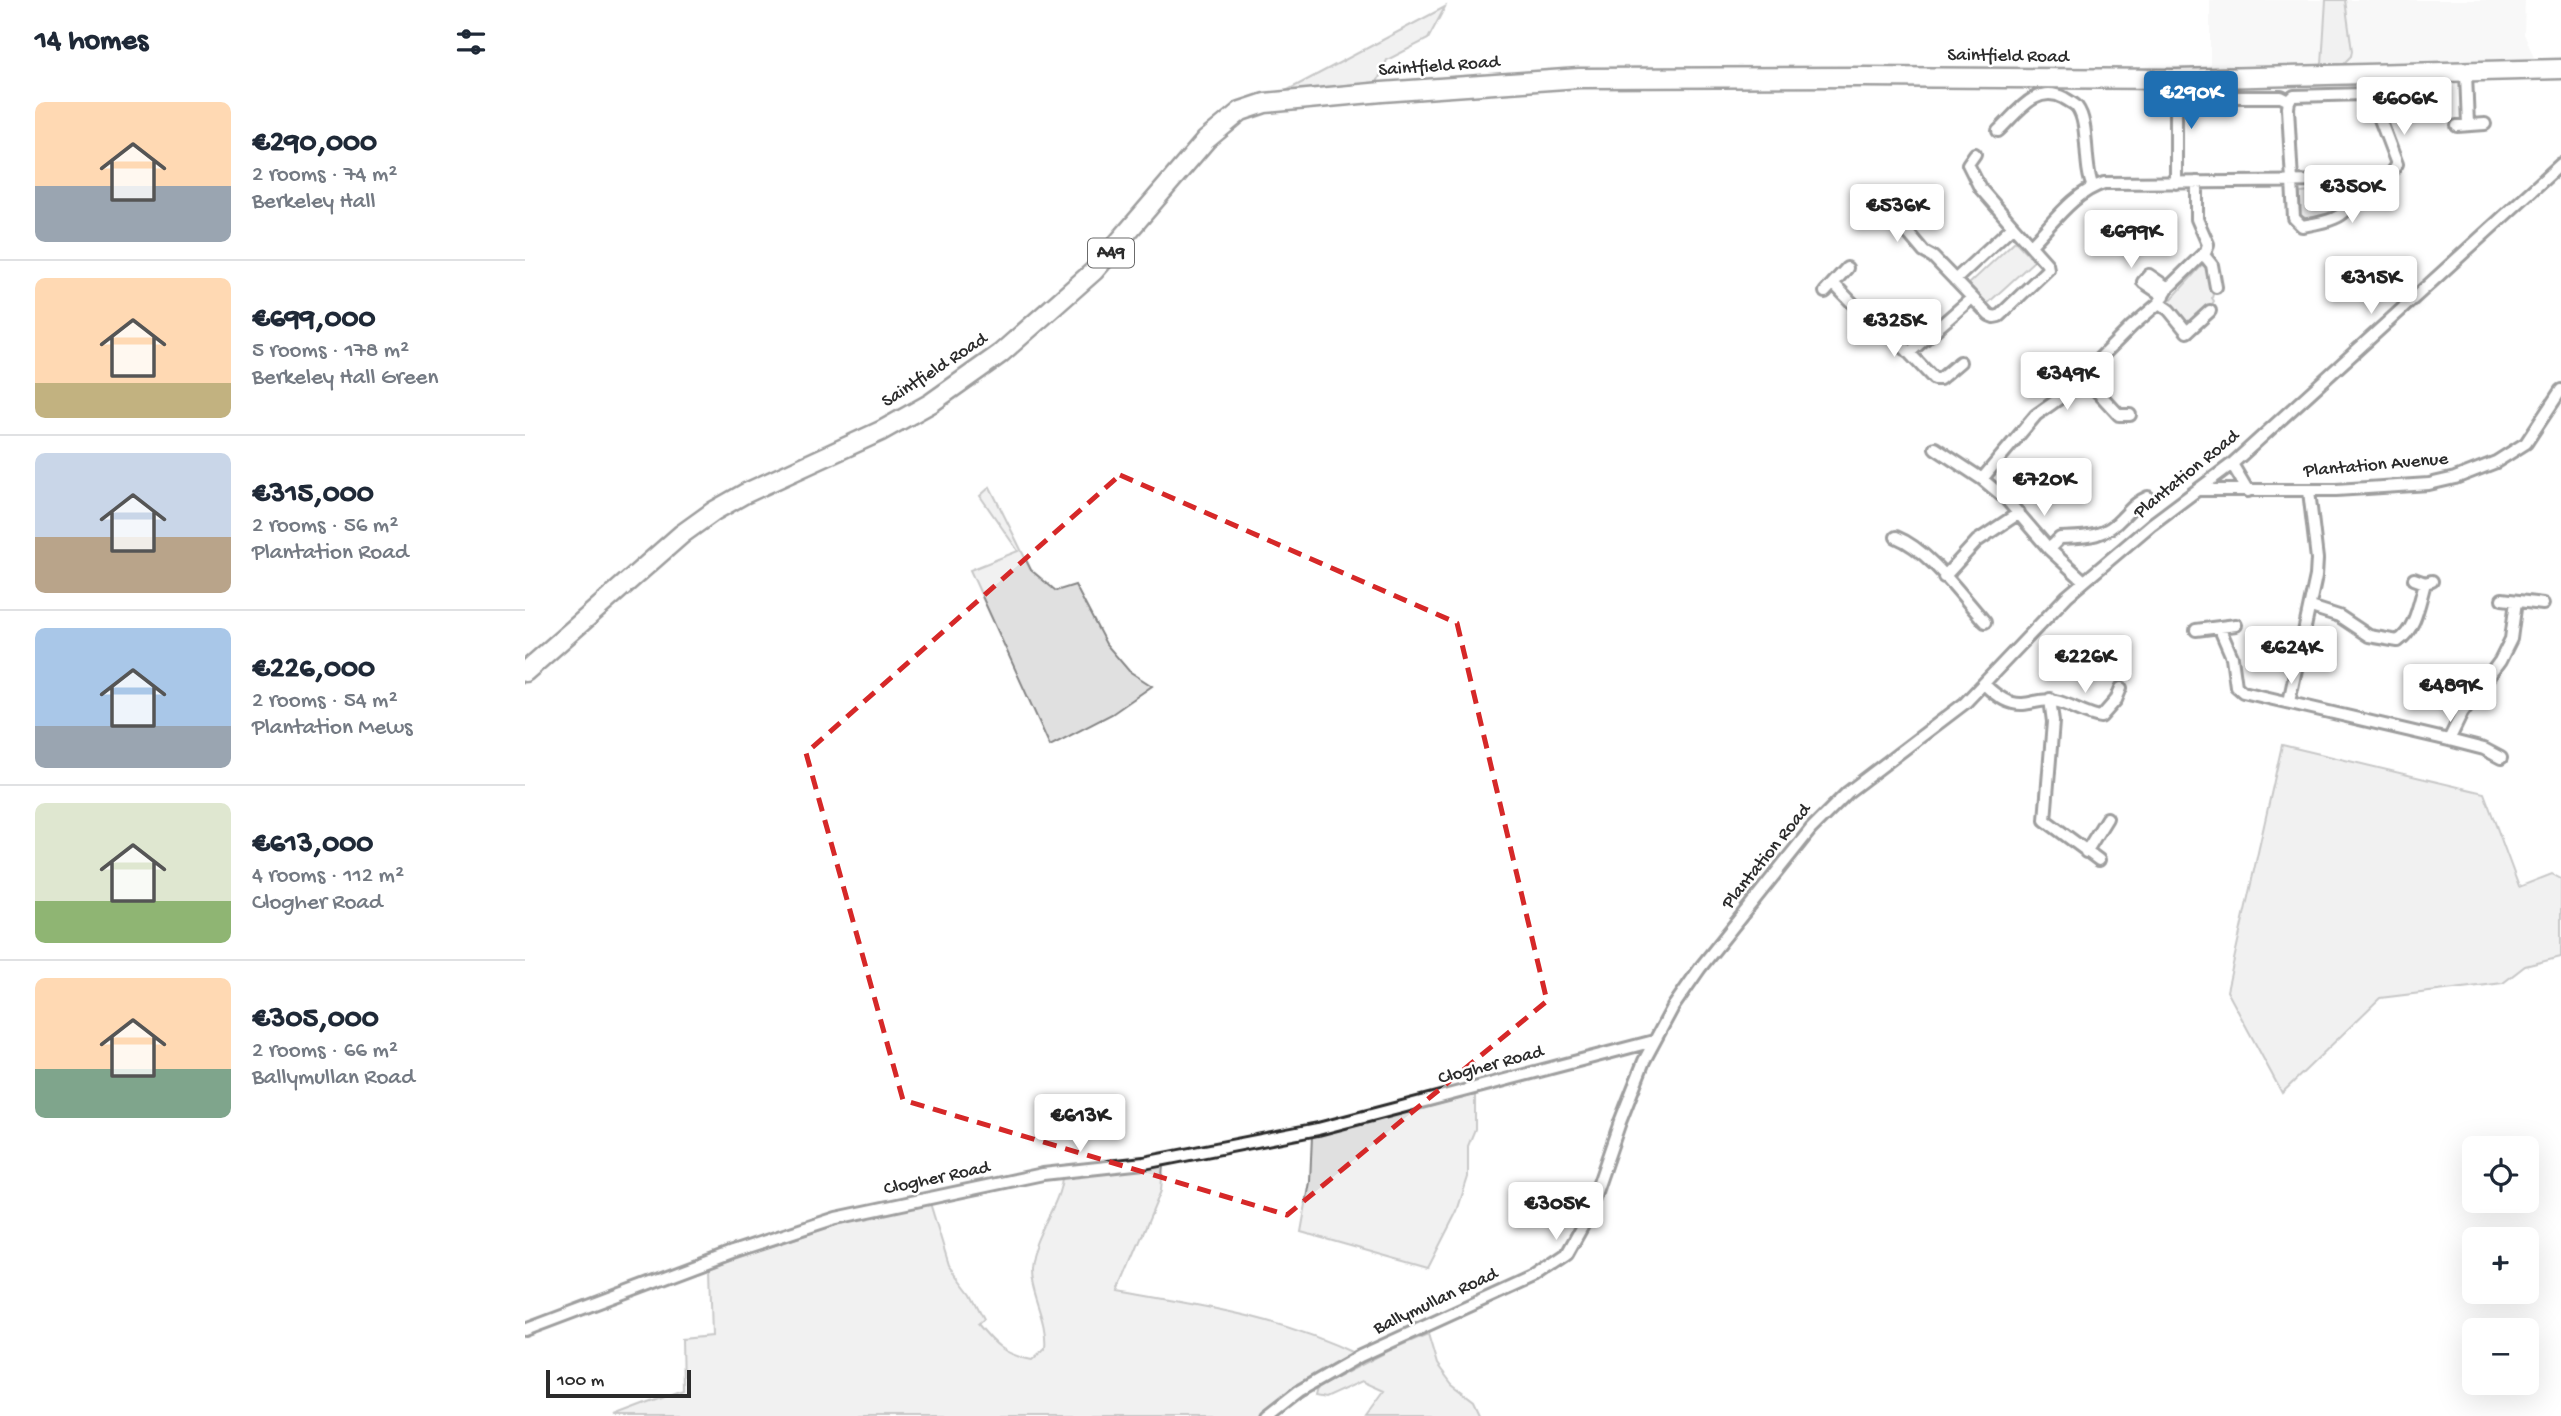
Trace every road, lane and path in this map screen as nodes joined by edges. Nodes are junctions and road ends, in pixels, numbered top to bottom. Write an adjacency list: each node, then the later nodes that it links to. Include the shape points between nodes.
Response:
1 (2561, 69): 2 (main road, Saintfield Road / A49)
2 (2466, 73): 3 (main road, Saintfield Road / A49); 8 (street, via 2463,125)
3 (2176, 79): 14 (street); 55 (main road, Saintfield Road / A49, via 1579,78 1265,103 1241,111 1206,140 1094,271 1000,354 921,409 714,511)
4 (2235, 97): 6 (street)
5 (2089, 101): 7 (street)
6 (2289, 101): 12 (street, via 2294,96 2364,94 2373,101 2397,164 2388,177); 15 (street)
7 (2077, 107): 9 (street, via 2046,92 2035,96); 16 (street)
8 (2485, 124)
9 (1998, 131)
10 (1967, 161): 18 (street, via 1980,187)
11 (2561, 164): 35 (street, Plantation Road)
12 (2350, 181): 15 (street); 15 (street, via 2351,201 2346,210 2329,222 2302,226 2294,218)
13 (2197, 182): 14 (street); 15 (street); 20 (street, via 2197,219 2208,248)
14 (2176, 183): 16 (street)
15 (2292, 183)
16 (2093, 187): 19 (street, via 2080,194)
17 (1886, 206): 22 (street, via 1924,252)
18 (2013, 226): 19 (street); 22 (street)
19 (2031, 245): 27 (street, via 2048,269 1999,316 1989,316)
20 (2203, 255): 24 (street, via 2212,265); 26 (street)
21 (1847, 268): 23 (street)
22 (1955, 280): 27 (street)
23 (1833, 283): 25 (street); 29 (street)
24 (2216, 287)
25 (1825, 292)
26 (2164, 296): 28 (street, via 2187,332); 31 (street)
27 (1972, 298): 29 (street)
28 (2210, 311)
29 (1909, 353): 30 (street, via 1934,379)
30 (1960, 362)
31 (2083, 375): 33 (street); 36 (street, via 2028,423)
32 (2561, 390): 39 (street, Plantation Avenue, via 2526,443 2475,471 2429,484)
33 (2122, 417)
34 (1935, 448): 36 (street, via 1951,453)
35 (2232, 464): 37 (street, Plantation Road); 38 (street)
36 (1982, 479): 41 (street)
37 (2199, 490): 38 (street, Plantation Avenue); 45 (street, Plantation Road)
38 (2248, 491): 39 (street, Plantation Avenue)
39 (2309, 491): 50 (street, via 2317,559)
40 (2148, 497): 43 (street, via 2095,537 2060,538)
41 (2019, 513): 43 (street); 44 (street, via 1977,541)
42 (1896, 537): 44 (street, via 1928,557)
43 (2049, 549): 45 (street)
44 (1944, 577): 51 (street)
45 (2084, 581): 56 (street, Plantation Road)
46 (2424, 581): 50 (street, via 2411,628 2398,641 2369,636 2339,616)
47 (2502, 600): 48 (street)
48 (2516, 601): 49 (street); 60 (street, via 2506,650)
49 (2543, 604)
50 (2311, 607): 59 (street)
51 (1985, 622)
52 (2236, 625): 53 (street)
53 (2219, 627): 54 (street); 59 (street, via 2232,657 2236,686 2243,692)
54 (2196, 630)
55 (525, 672)
56 (1985, 685): 58 (street, via 2011,702); 65 (street, Plantation Road, via 1848,792 1811,829 1700,968)
57 (2121, 688): 58 (street, via 2101,717)
58 (2050, 699): 63 (street, via 2053,722 2045,820)
59 (2290, 702): 60 (street)
60 (2449, 740): 61 (street)
61 (2501, 758)
62 (2107, 818): 63 (street)
63 (2086, 852): 64 (street)
64 (2099, 860)
65 (1654, 1041): 66 (street, Clogher Road, via 1318,1129 1144,1163 1043,1174 836,1218); 67 (street, Ballymullan Road, via 1587,1218 1567,1254 1533,1277 1360,1356 1299,1391)
66 (525, 1330)
67 (1267, 1416)

